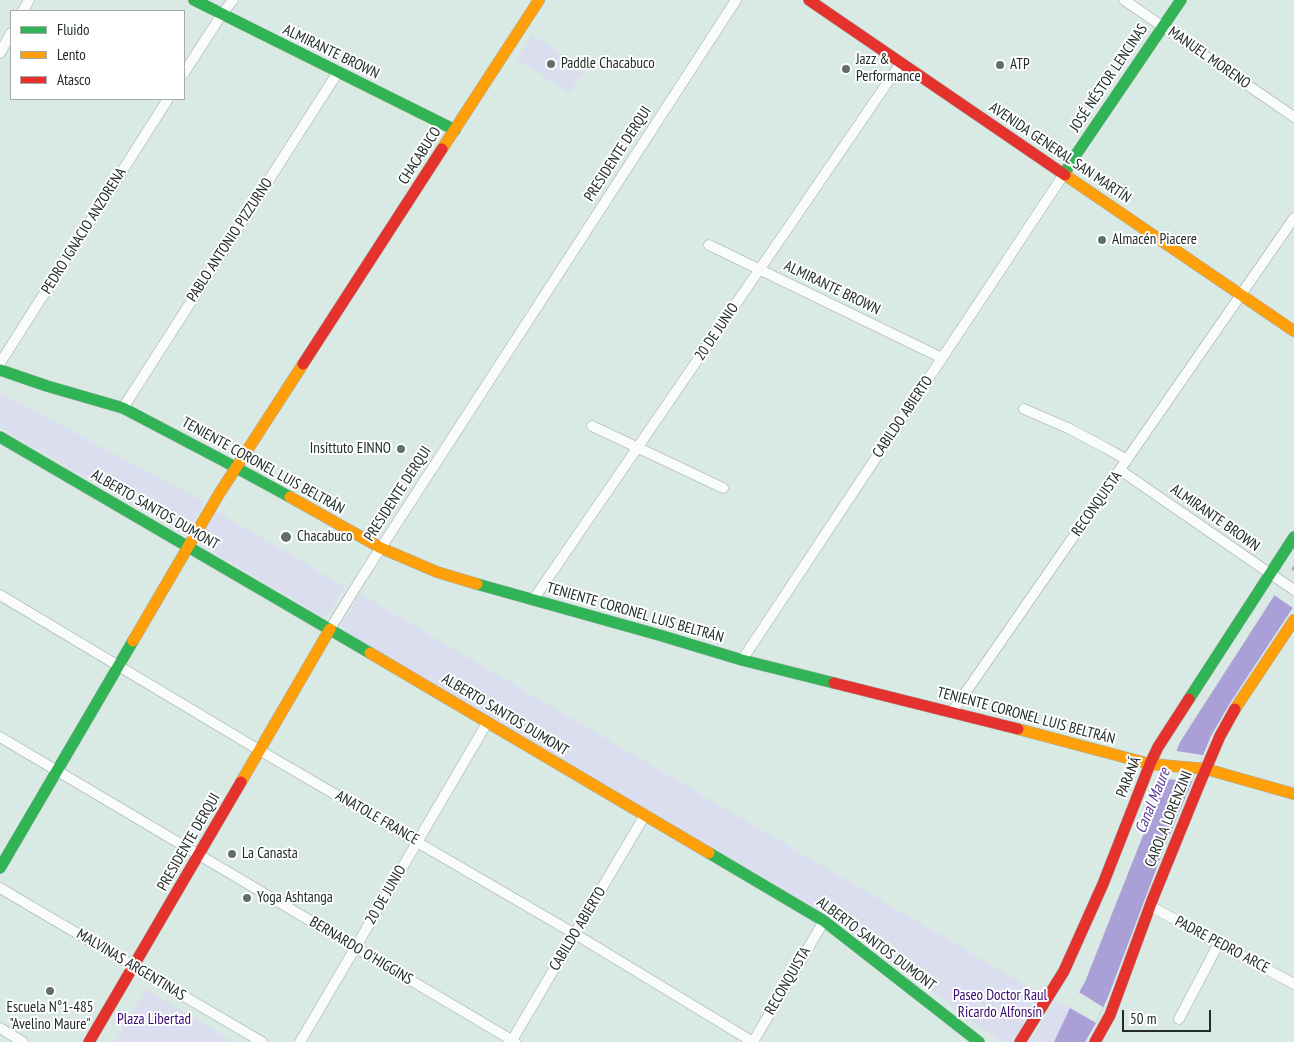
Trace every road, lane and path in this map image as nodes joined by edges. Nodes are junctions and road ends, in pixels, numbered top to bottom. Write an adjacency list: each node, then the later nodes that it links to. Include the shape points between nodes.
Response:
1 (194, 0): 8 (street, ALMIRANTE BROWN)
2 (233, 0): 8 (street)
3 (540, 0): 17 (street, CHACABUCO)
4 (736, 0): 38 (street, PRESIDENTE DERQUI)
5 (809, 0): 12 (street, AVENIDA GENERAL SAN MARTÍN)
6 (1124, 0): 9 (street, MANUEL MORENO)
7 (1181, 0): 9 (street, JOSÉ NÉSTOR LENCINAS)
8 (222, 14): 13 (street); 14 (street, ALMIRANTE BROWN)
9 (1163, 26): 16 (street, MANUEL MORENO); 18 (street, JOSÉ NÉSTOR LENCINAS)
10 (10, 35): 11 (street)
11 (0, 54)
12 (902, 63): 18 (street, AVENIDA GENERAL SAN MARTÍN); 21 (street, 20 DE JUNIO)
13 (185, 72)
14 (338, 72): 17 (street, ALMIRANTE BROWN); 27 (street, PABLO ANTONIO PIZZURNO)
15 (167, 100): 25 (street, PEDRO IGNACIO ANZORENA)
16 (1294, 117)
17 (455, 130): 33 (street, CHACABUCO)
18 (1064, 174): 22 (street, AVENIDA GENERAL SAN MARTÍN); 24 (street, CABILDO ABIERTO)
19 (1294, 218): 22 (street, RECONQUISTA)
20 (709, 245): 21 (street, ALMIRANTE BROWN)
21 (760, 270): 24 (street, ALMIRANTE BROWN); 31 (street, 20 DE JUNIO)
22 (1241, 295): 23 (street, AVENIDA GENERAL SAN MARTÍN); 32 (street, RECONQUISTA)
23 (1294, 331)
24 (942, 358): 45 (street, CABILDO ABIERTO)
25 (0, 363)
26 (0, 370): 27 (street, TENIENTE CORONEL LUIS BELTRÁN)
27 (123, 408): 33 (street, TENIENTE CORONEL LUIS BELTRÁN)
28 (1024, 409): 32 (street)
29 (592, 426): 31 (street)
30 (0, 437): 37 (street, ALBERTO SANTOS DUMONT)
31 (638, 447): 35 (street); 42 (street, 20 DE JUNIO)
32 (1127, 460): 34 (street, RECONQUISTA)
33 (236, 467): 37 (street, CHACABUCO); 38 (street, TENIENTE CORONEL LUIS BELTRÁN)
34 (1120, 470): 39 (street, ALMIRANTE BROWN); 47 (street, RECONQUISTA)
35 (723, 488)
36 (1294, 537): 39 (street, PARANÁ)
37 (188, 547): 44 (street, ALBERTO SANTOS DUMONT); 46 (street, CHACABUCO)
38 (381, 548): 42 (street, TENIENTE CORONEL LUIS BELTRÁN, via 438,572); 44 (street, PRESIDENTE DERQUI)
39 (1270, 574): 40 (street, ALMIRANTE BROWN); 51 (street, PARANÁ)
40 (1294, 590)
41 (0, 595): 46 (street, ANATOLE FRANCE)
42 (533, 600): 45 (street, TENIENTE CORONEL LUIS BELTRÁN)
43 (1294, 620): 52 (street, CAROLA LORENZINI, via 1231,715)
44 (330, 630): 48 (street, ALBERTO SANTOS DUMONT); 50 (street, PRESIDENTE DERQUI)
45 (742, 660): 47 (street, TENIENTE CORONEL LUIS BELTRÁN)
46 (118, 666): 50 (street, ANATOLE FRANCE); 53 (street, CHACABUCO)
47 (952, 712): 51 (street, TENIENTE CORONEL LUIS BELTRÁN)
48 (488, 723): 55 (street, ALBERTO SANTOS DUMONT); 56 (street, 20 DE JUNIO)
49 (0, 737): 53 (street, BERNARDO O'HIGGINS)
50 (259, 750): 56 (street, ANATOLE FRANCE); 57 (street, PRESIDENTE DERQUI)
51 (1150, 764): 52 (street, TENIENTE CORONEL LUIS BELTRÁN); 77 (street, PARANÁ, via 1103,884 1064,971)
52 (1202, 768): 54 (street, TENIENTE CORONEL LUIS BELTRÁN); 60 (street, CAROLA LORENZINI)
53 (57, 770): 57 (street, BERNARDO O'HIGGINS); 58 (street, CHACABUCO)
54 (1294, 794)
55 (645, 815): 61 (street, ALBERTO SANTOS DUMONT); 62 (street, CABILDO ABIERTO)
56 (418, 842): 62 (street, ANATOLE FRANCE); 64 (street, 20 DE JUNIO)
57 (199, 854): 64 (street, BERNARDO O'HIGGINS); 65 (street, PRESIDENTE DERQUI)
58 (0, 868)
59 (0, 888): 65 (street, MALVINAS ARGENTINAS)
60 (1150, 906): 63 (street, PADRE PEDRO ARCE); 70 (street, CAROLA LORENZINI, via 1110,1015)
61 (824, 921): 75 (street, RECONQUISTA); 76 (street, ALBERTO SANTOS DUMONT)
62 (575, 934): 69 (street, CABILDO ABIERTO); 75 (street, ANATOLE FRANCE)
63 (1219, 943): 66 (street, PADRE PEDRO ARCE); 67 (street)
64 (356, 948): 69 (street, BERNARDO O'HIGGINS); 74 (street, 20 DE JUNIO)
65 (134, 966): 72 (street, PRESIDENTE DERQUI); 73 (street, MALVINAS ARGENTINAS)
66 (1294, 984)
67 (1179, 1019)
68 (0, 1028): 71 (street)
69 (513, 1041)
70 (1097, 1041)
71 (23, 1042)
72 (89, 1042)
73 (262, 1042)
74 (300, 1042)
75 (753, 1042)
76 (979, 1042)
77 (1020, 1042)

